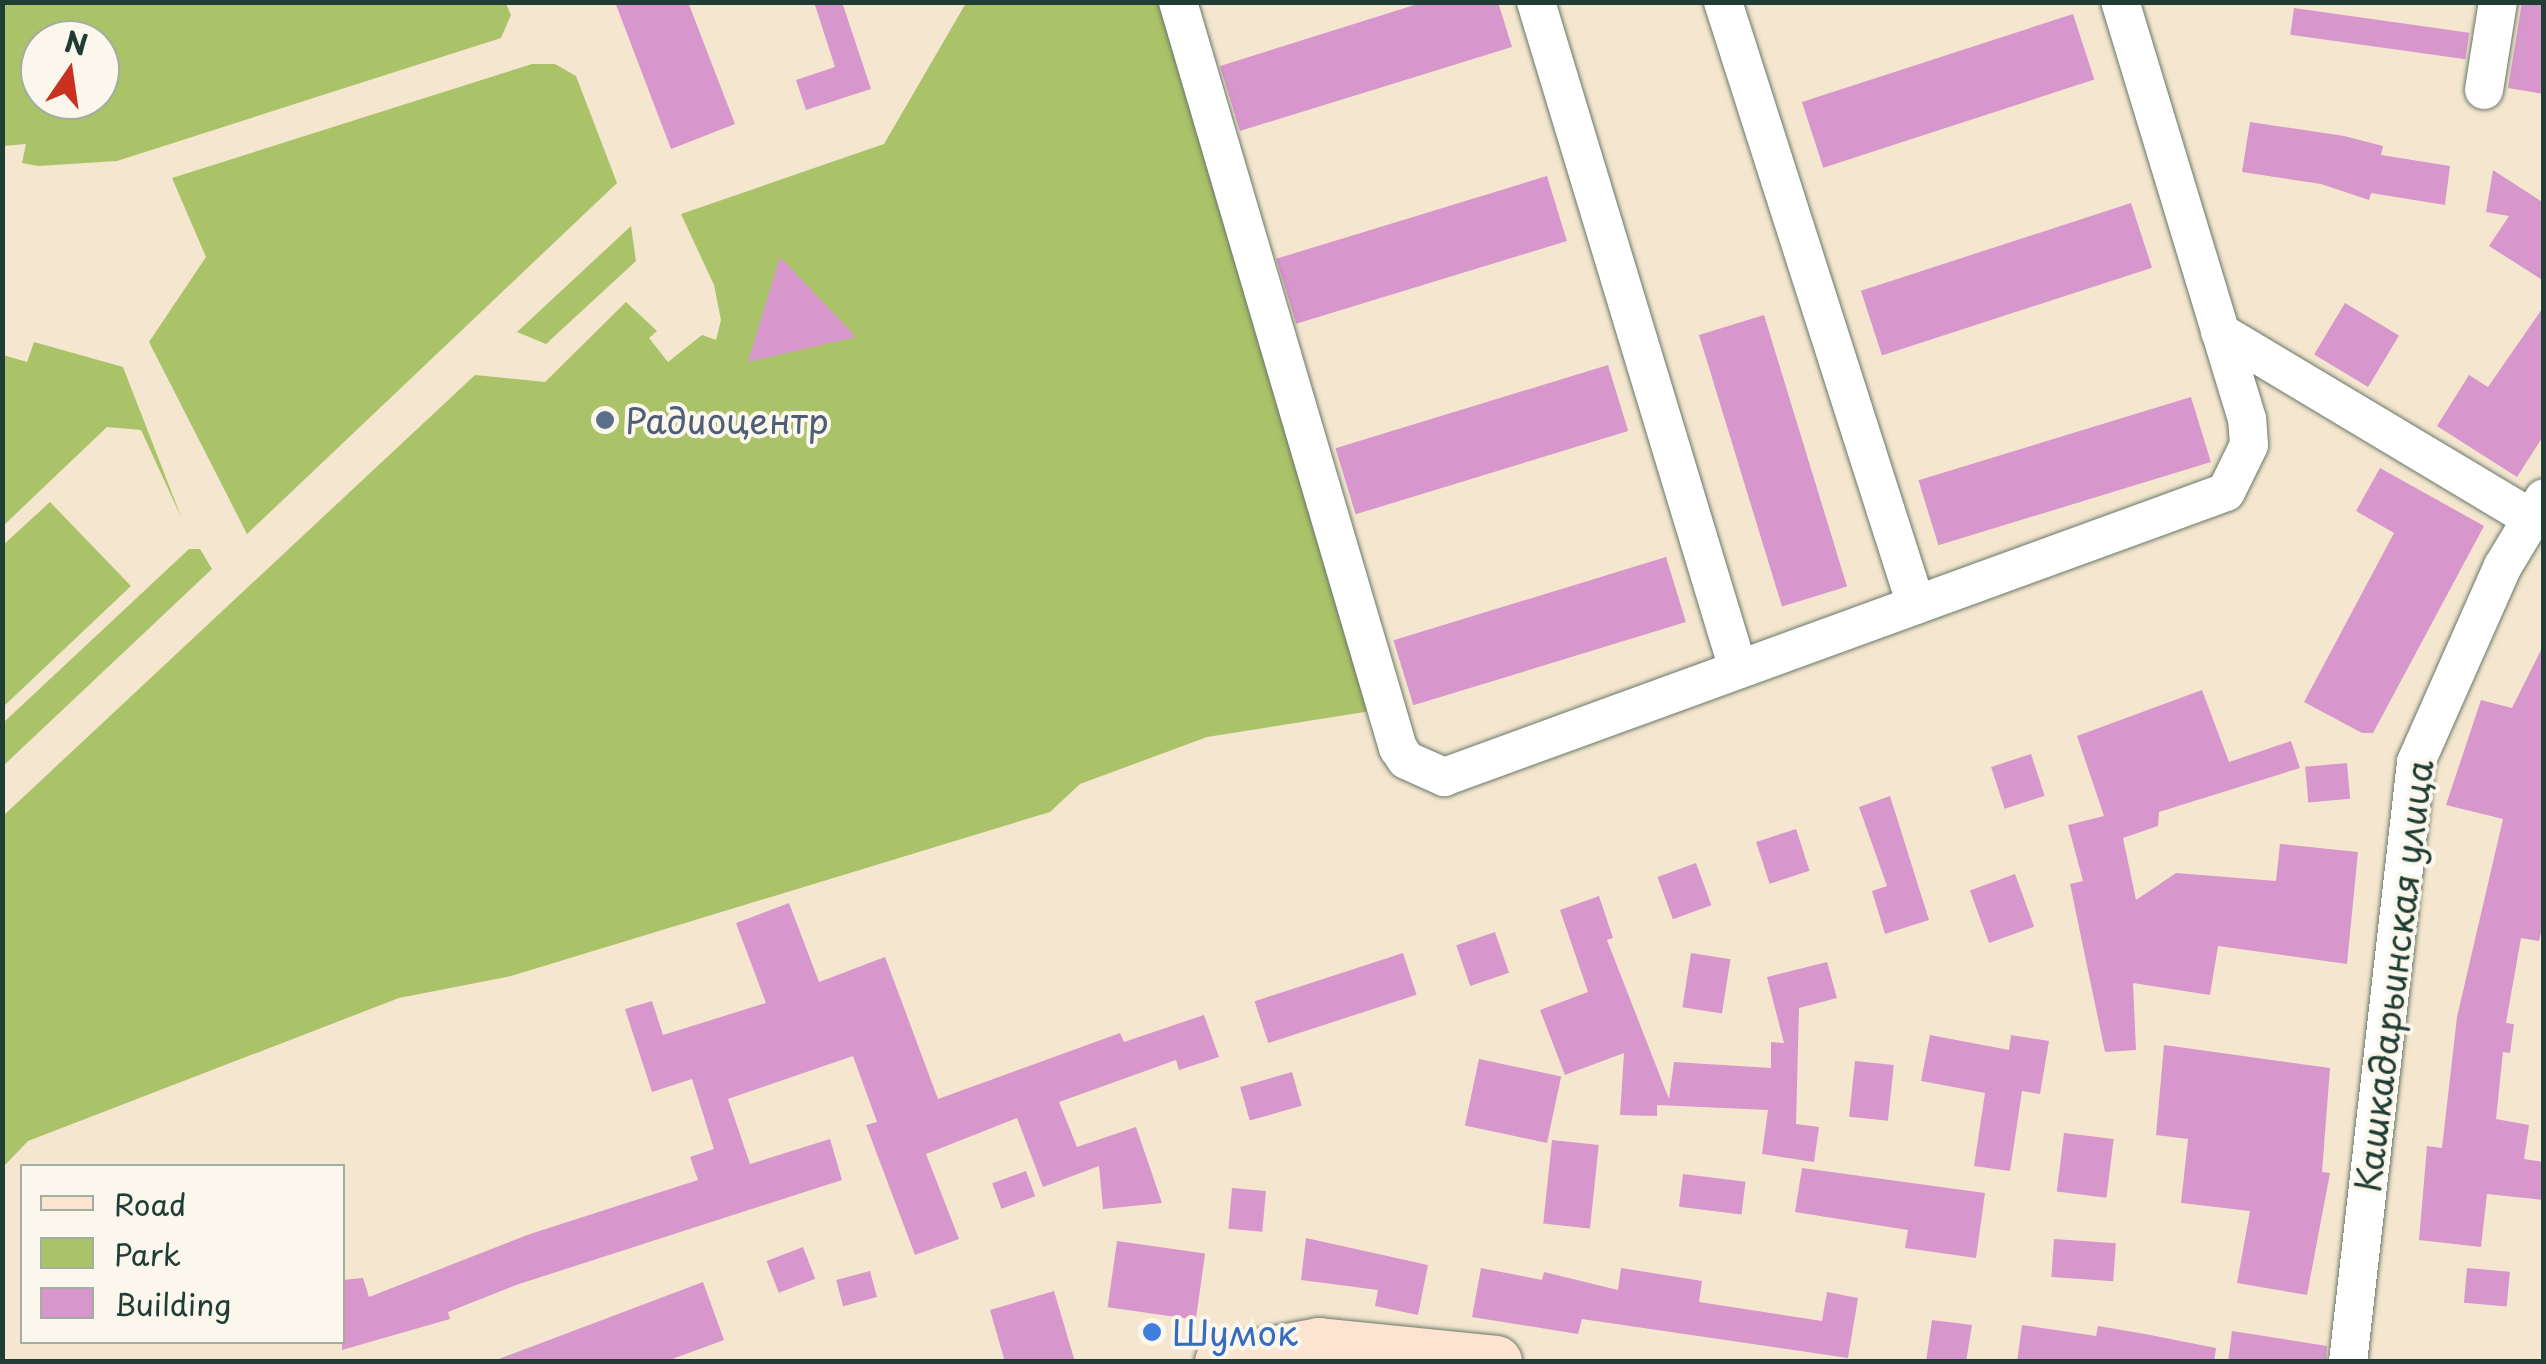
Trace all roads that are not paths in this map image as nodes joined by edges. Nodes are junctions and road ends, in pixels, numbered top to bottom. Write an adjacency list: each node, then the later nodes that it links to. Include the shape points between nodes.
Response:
1 (1178, 2): 10 (street, via 1406,760 1444,777)
2 (1536, 2): 10 (street)
3 (1723, 2): 9 (street)
4 (2120, 2): 7 (street)
5 (2498, 2): 6 (street)
6 (2484, 90)
7 (2220, 332): 8 (street); 9 (street, via 2249,446 2226,492)
8 (2537, 508): 14 (street, Кашкадарьинская улица, via 2463,650 2416,762)
9 (1916, 605): 10 (street)
10 (1738, 670)
11 (1366, 1355): 12 (street, via 1295,1344); 13 (street)
12 (1221, 1362)
13 (1496, 1362)
14 (2348, 1362)

